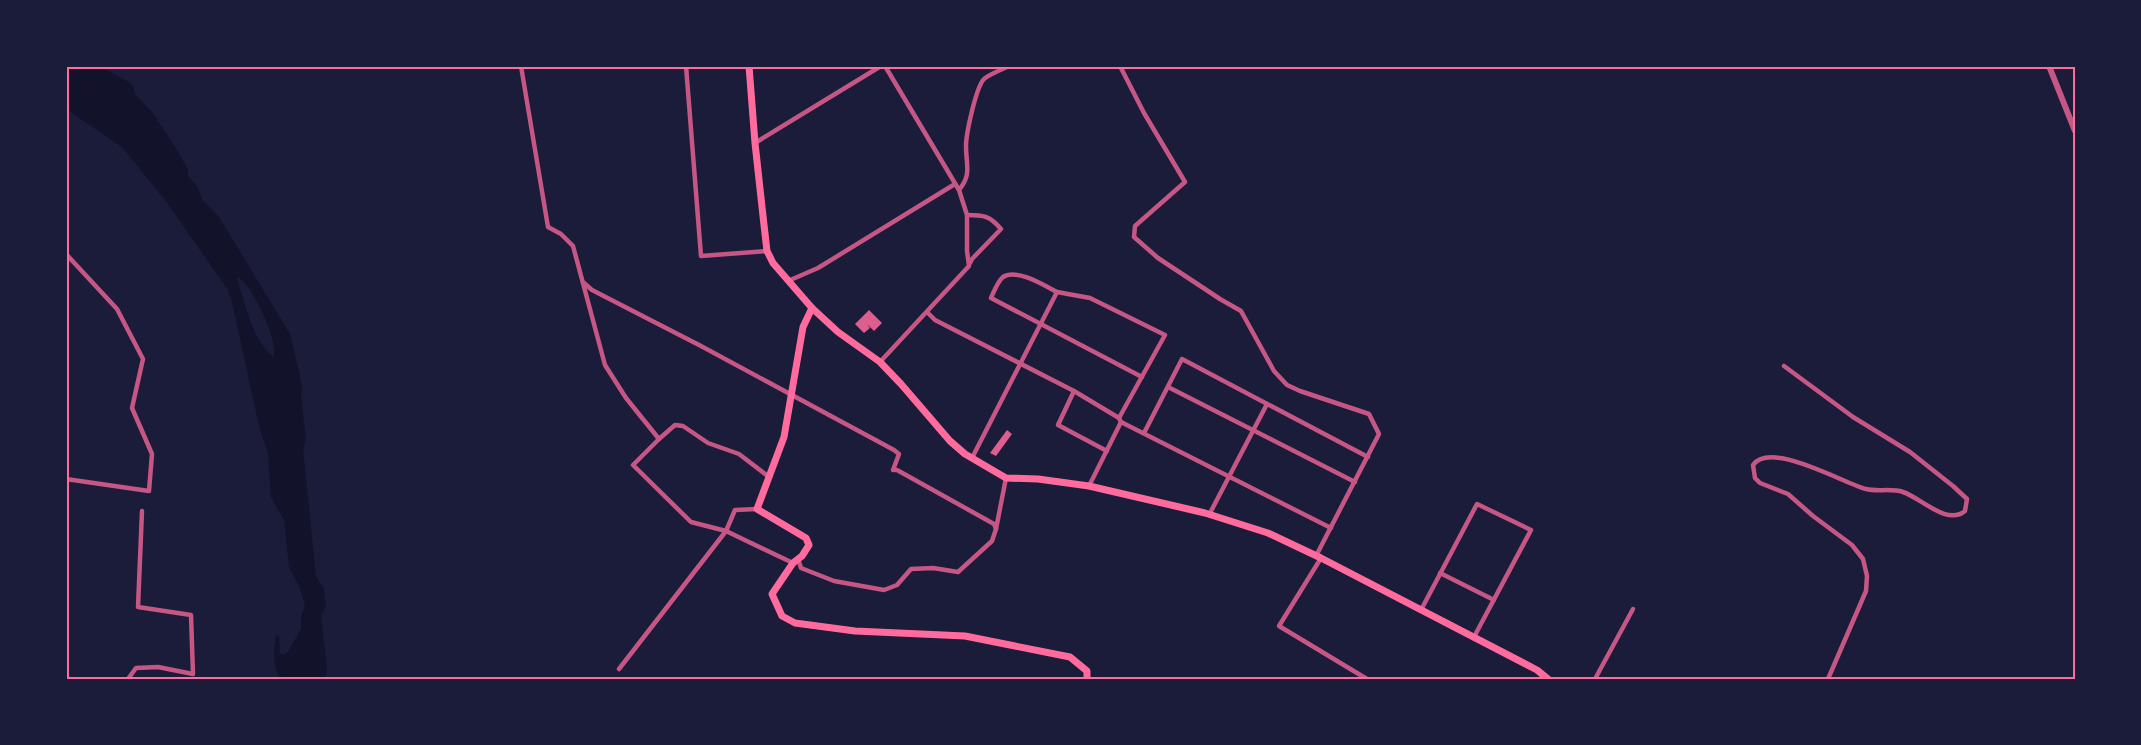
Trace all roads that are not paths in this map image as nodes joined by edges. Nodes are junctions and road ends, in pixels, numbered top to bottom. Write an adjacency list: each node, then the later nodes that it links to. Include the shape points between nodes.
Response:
1 (521, 66): 17 (street, via 548,227 573,246)
2 (686, 66): 13 (street, via 701,256)
3 (749, 66): 9 (main road)
4 (883, 66): 9 (street); 10 (street)
5 (1009, 66): 11 (street, via 983,80 974,102 966,145 966,182)
6 (1120, 66): 35 (street, via 1185,182 1135,226 1134,237 1158,258 1241,311 1274,371 1287,385 1369,414 1379,434)
7 (2049, 66): 8 (street)
8 (2075, 131)
9 (754, 143): 13 (main road)
10 (955, 184): 11 (street); 16 (street, via 818,268)
11 (958, 190): 12 (street)
12 (966, 215): 15 (street); 15 (street, via 985,215 1001,229)
13 (767, 251): 16 (main road)
14 (66, 254): 40 (street, via 117,309 143,359 132,408 152,454 149,491)
15 (969, 266): 20 (street)
16 (788, 281): 19 (main road)
17 (584, 283): 28 (street); 33 (street, via 605,365)
18 (1058, 292): 21 (street); 21 (street, via 1011,273 1001,278 991,297); 25 (street, via 1090,298 1165,335)
19 (812, 308): 22 (main road); 28 (main road, via 803,327)
20 (927, 312): 22 (street); 23 (street, via 935,320)
21 (1041, 323): 23 (street); 25 (street)
22 (880, 362): 36 (main road, via 950,441)
23 (1020, 363): 27 (street); 36 (street)
24 (1784, 366): 62 (street, via 1852,417 1910,452 1967,499 1960,515 1945,515 1899,490 1855,486 1791,460 1763,457 1756,461 1755,478 1760,483 1798,501 1852,545 1866,566 1866,591)
25 (1142, 377): 30 (street)
26 (1168, 387): 29 (street, via 1182,359); 31 (street); 32 (street)
27 (1074, 391): 30 (street); 34 (street, via 1058,425)
28 (791, 394): 38 (main road, via 784,437); 47 (street, via 894,450 899,454 893,470 994,524)
29 (1267, 404): 31 (street); 35 (street)
30 (1120, 420): 32 (street); 34 (street)
31 (1253, 430): 37 (street); 41 (street)
32 (1144, 433): 37 (street)
33 (659, 439): 38 (street, via 675,425 683,426 708,443 740,454); 48 (street, via 633,465 691,522)
34 (1107, 451): 42 (street)
35 (1368, 457): 41 (street)
36 (972, 458): 39 (main road)
37 (1229, 476): 45 (street); 46 (street)
38 (770, 478): 43 (main road)
39 (1006, 478): 42 (main road); 47 (street)
40 (66, 479)
41 (1355, 483): 46 (street)
42 (1089, 486): 45 (main road)
43 (757, 509): 48 (street, via 735,510); 50 (main road, via 806,538 809,545)
44 (142, 512): 57 (street, via 138,607 191,615 193,674 158,667 136,668)
45 (1209, 514): 49 (main road, via 1268,533)
46 (1331, 528): 49 (street)
47 (996, 529): 50 (street, via 992,541 958,572 911,569 897,585 884,590 834,581 801,568)
48 (726, 531): 50 (street); 56 (street)
49 (1318, 557): 54 (main road); 59 (street, via 1279,626)
50 (796, 561): 58 (main road, via 772,594 782,616 795,623 855,631 965,636 1070,657 1087,671)
51 (1440, 573): 52 (street); 52 (street, via 1477,504 1531,530); 54 (street)
52 (1494, 600): 55 (street)
53 (1633, 609): 61 (street)
54 (1420, 610): 55 (main road)
55 (1474, 637): 60 (main road)
56 (619, 669)
57 (128, 679)
58 (1087, 679)
59 (1367, 679)
60 (1548, 679)
61 (1595, 679)
62 (1828, 679)

